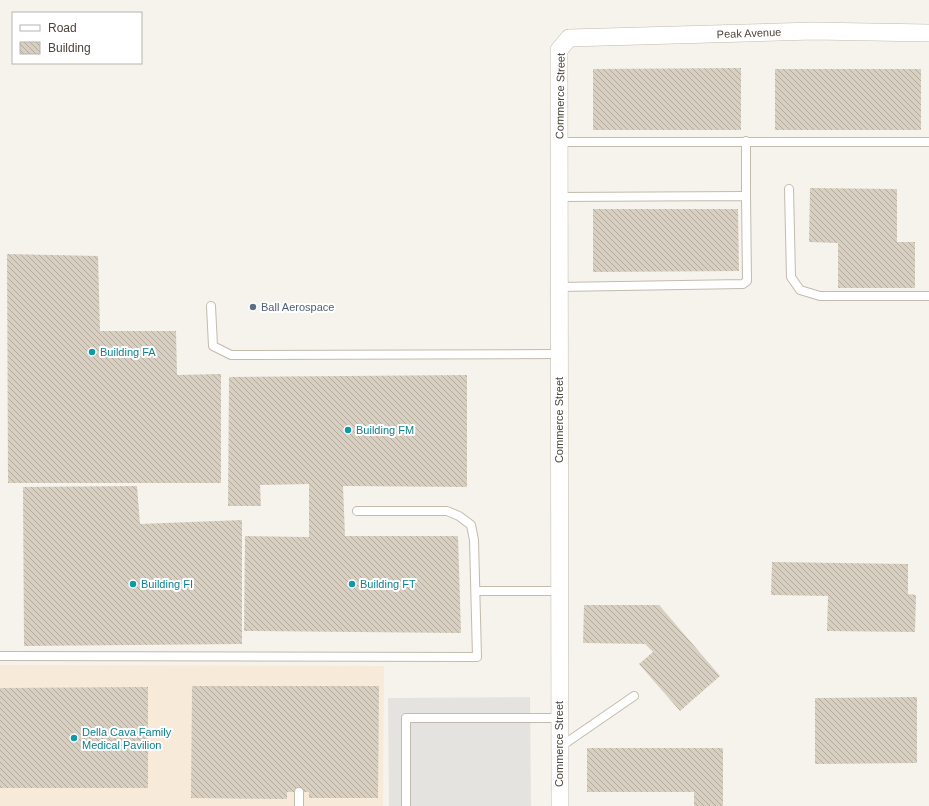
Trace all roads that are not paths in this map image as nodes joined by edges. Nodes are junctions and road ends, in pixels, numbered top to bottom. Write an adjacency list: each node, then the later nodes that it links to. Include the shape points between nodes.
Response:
1 (929, 33): 2 (street, Peak Avenue, via 813,31)
2 (568, 38): 4 (street, Commerce Street, via 559,50)
3 (746, 141): 4 (lane); 5 (lane); 7 (lane)
4 (559, 142): 8 (street, Commerce Street)
5 (929, 142)
6 (789, 189): 10 (lane, via 791,277 800,290 820,296)
7 (746, 196): 8 (lane); 9 (lane, via 746,283)
8 (559, 197): 9 (street, Commerce Street)
9 (559, 286): 12 (street, Commerce Street)
10 (929, 296)
11 (211, 306): 12 (lane, via 213,346 231,355)
12 (559, 354): 15 (street, Commerce Street)
13 (357, 511): 14 (lane, via 447,511 459,516 471,525)
14 (476, 591): 15 (lane); 16 (lane, via 477,657)
15 (559, 591): 18 (street, Commerce Street)
16 (0, 656)
17 (634, 696): 19 (lane)
18 (560, 718): 19 (street, Commerce Street); 22 (lane, via 406,718)
19 (560, 747): 23 (street, Commerce Street)
20 (299, 792): 21 (lane)
21 (299, 806)
22 (406, 806)
23 (560, 806)

